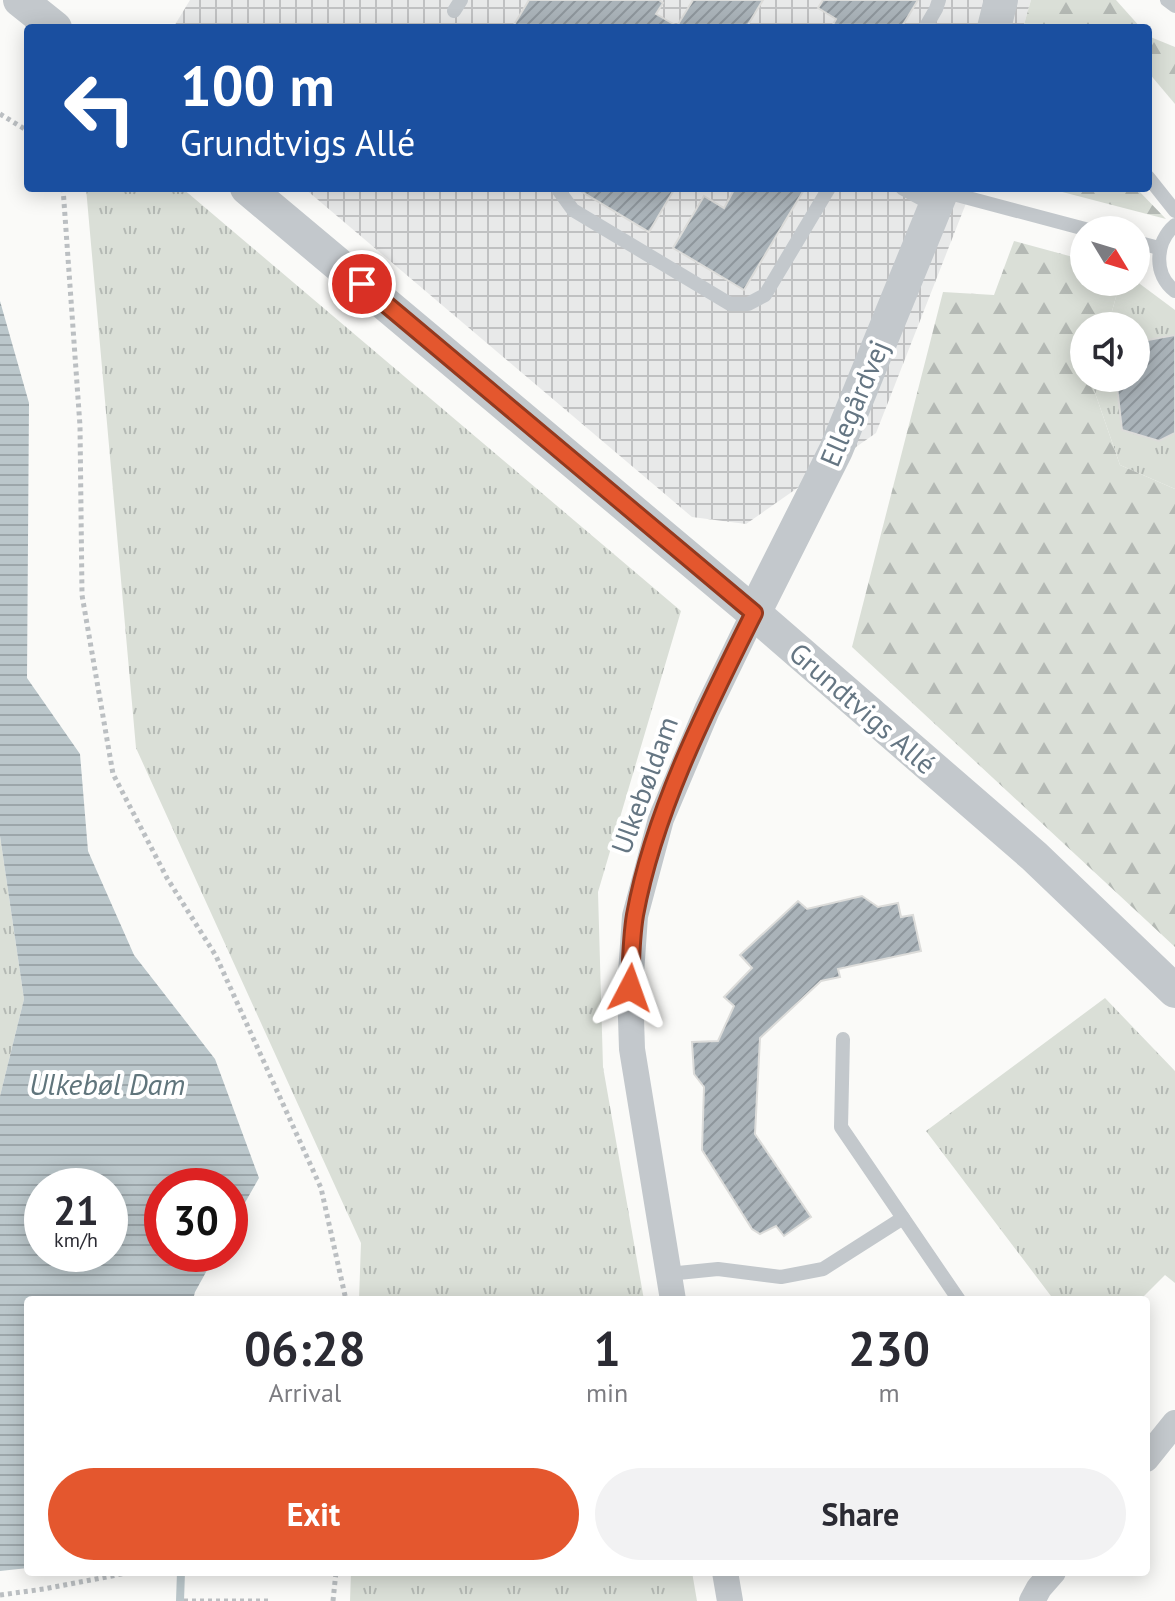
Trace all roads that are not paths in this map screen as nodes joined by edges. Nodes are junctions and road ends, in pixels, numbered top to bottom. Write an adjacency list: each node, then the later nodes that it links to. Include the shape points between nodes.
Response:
1 (20, 0): 6 (street)
2 (939, 0): 7 (lane)
3 (1001, 0): 8 (street)
4 (1167, 0): 5 (lane)
5 (1175, 6)
6 (50, 24)
7 (927, 24)
8 (995, 24)
9 (1152, 182): 14 (lane)
10 (252, 192): 20 (street, Grundtvigs Allé)
11 (560, 192): 12 (lane, via 573,210 730,304 748,304 765,295)
12 (827, 192)
13 (940, 195): 16 (lane); 20 (street, Ellegårdvej, via 836,450)
14 (1175, 211)
15 (1175, 225): 18 (lane)
16 (1070, 226)
17 (1150, 246): 18 (lane)
18 (1159, 248): 19 (lane, via 1160,269)
19 (1175, 291)
20 (754, 613): 21 (street, Grundtvigs Allé, via 1034,856); 24 (street, Ulkebøldam, via 661,819 635,916 632,1049)
21 (1175, 991)
22 (843, 1039): 23 (lane, via 841,1127)
23 (903, 1218): 24 (lane, Ulkebøldam, via 823,1269 781,1277 718,1269); 25 (lane)
24 (670, 1287)
25 (956, 1296)
26 (1175, 1423): 27 (street)
27 (1150, 1454)
28 (726, 1576): 30 (street)
29 (1050, 1576): 31 (street)
30 (730, 1601)
31 (1032, 1601)

